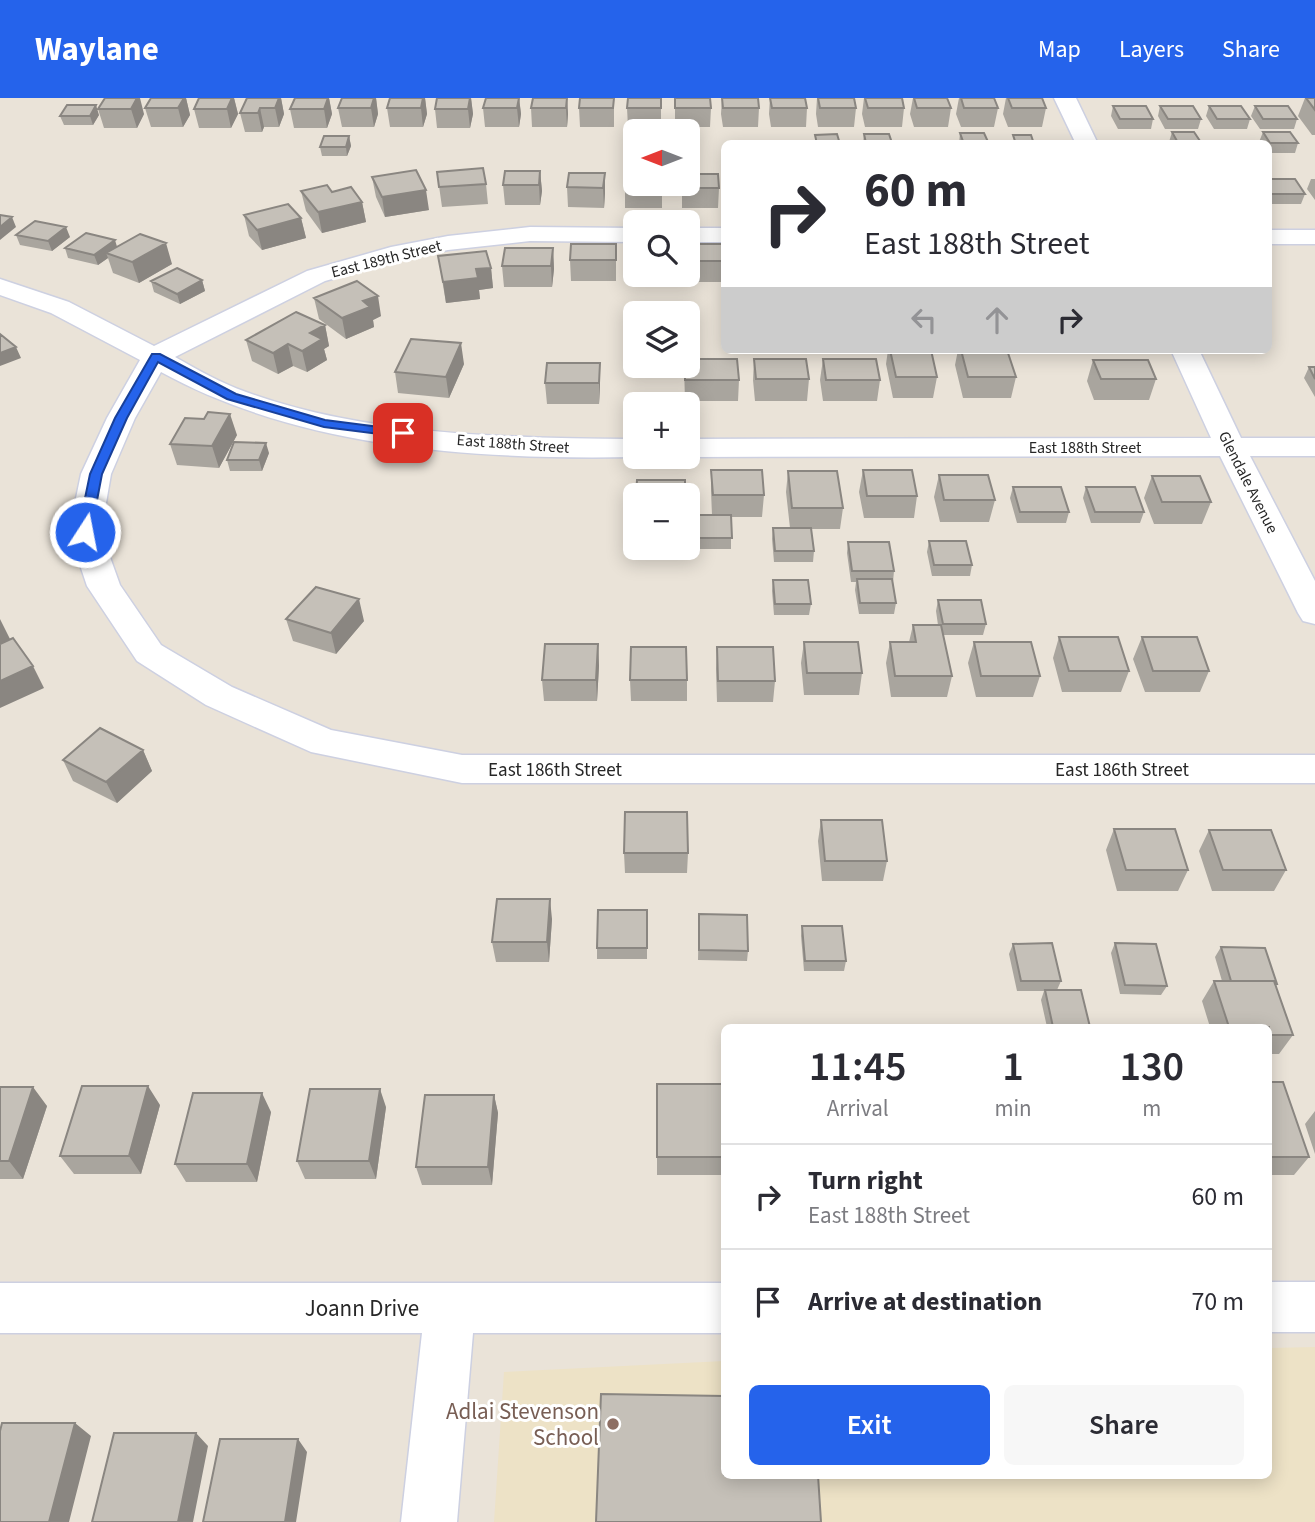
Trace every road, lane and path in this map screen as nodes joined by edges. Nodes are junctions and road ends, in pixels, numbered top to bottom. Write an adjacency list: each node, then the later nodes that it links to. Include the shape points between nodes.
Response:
1 (1065, 98): 2 (street)
2 (1085, 140)
3 (623, 234): 10 (street, East 189th Street, via 530,234 391,254 316,276)
4 (700, 235): 5 (street)
5 (721, 235)
6 (1272, 237): 7 (street)
7 (1315, 237)
8 (0, 286): 10 (street, East 188th Street, via 85,319)
9 (1187, 354): 11 (street, Glendale Avenue)
10 (156, 356): 13 (street, East 188th Street, via 231,397 324,423 560,448); 16 (street, East 186th Street, via 96,474 85,532 104,586 149,653 219,696 324,742 462,769)
11 (1230, 447): 12 (street, East 188th Street); 14 (street, East 188th Street); 15 (street, Glendale Avenue)
12 (1315, 447)
13 (623, 448)
14 (700, 448)
15 (1315, 613)
16 (1315, 769)
17 (1272, 1307): 18 (street)
18 (1315, 1307)
19 (0, 1308): 20 (street, Joann Drive)
20 (450, 1308): 21 (street, Joann Drive); 22 (street)
21 (721, 1308)
22 (429, 1522)

